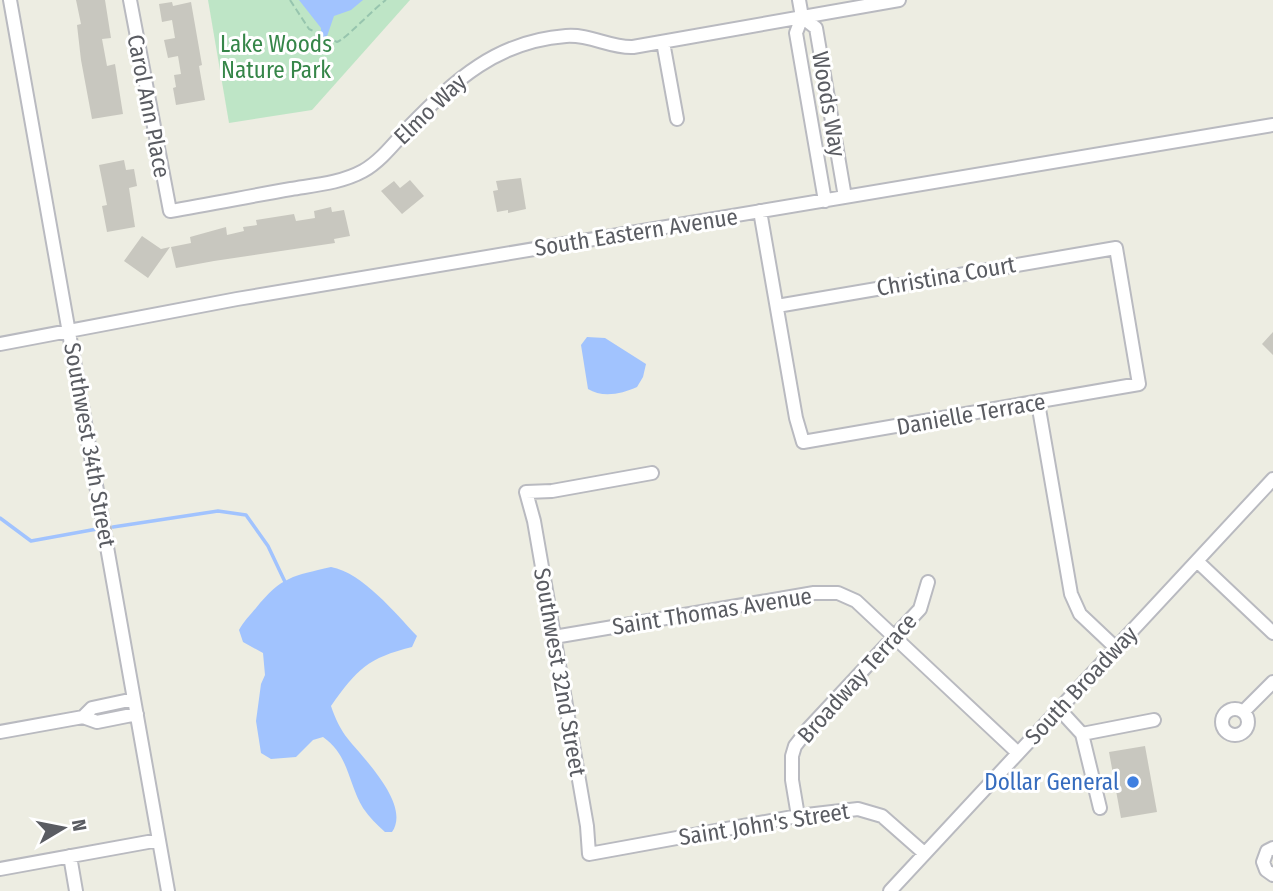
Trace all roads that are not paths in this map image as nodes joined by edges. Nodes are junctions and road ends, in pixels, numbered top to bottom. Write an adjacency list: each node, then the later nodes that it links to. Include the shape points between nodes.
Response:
1 (10, 0): 16 (street, Southwest 34th Street)
2 (130, 0): 13 (street, Carol Ann Place)
3 (799, 0): 5 (street, Woods Way)
4 (899, 0): 5 (street, Elmo Way)
5 (802, 17): 6 (street, Elmo Way); 9 (street, Woods Way, via 816,28); 10 (street, Woods Way, via 796,33)
6 (663, 42): 7 (street); 13 (street, Elmo Way, via 623,47 589,36 564,36 511,48 448,87 378,160 354,176)
7 (677, 119)
8 (1273, 125): 11 (street, South Eastern Avenue)
9 (835, 139): 10 (street); 11 (street, Woods Way)
10 (816, 146): 12 (street, Woods Way)
11 (845, 197): 12 (street, South Eastern Avenue)
12 (825, 201): 14 (street, South Eastern Avenue)
13 (170, 211)
14 (760, 211): 15 (street); 16 (street, South Eastern Avenue, via 237,299)
15 (777, 306): 18 (street, Christina Court, via 1115,248); 19 (street, Danielle Terrace, via 803,442)
16 (69, 332): 17 (street, South Eastern Avenue); 29 (street, Southwest 34th Street)
17 (0, 344)
18 (1139, 384): 19 (street, Danielle Terrace)
19 (1038, 403): 27 (street, via 1071,594 1080,614)
20 (652, 473): 25 (street, Southwest 32nd Street, via 526,492)
21 (1273, 479): 22 (street, South Broadway)
22 (1197, 561): 24 (street); 27 (street, South Broadway)
23 (928, 583): 26 (street, Broadway Terrace, via 920,609)
24 (1273, 633)
25 (554, 637): 26 (street, Saint Thomas Avenue, via 828,592 856,601); 43 (street, Southwest 32nd Street)
26 (894, 637): 37 (street, Saint Thomas Avenue); 39 (street, Broadway Terrace, via 795,746 792,768)
27 (1116, 648): 30 (street, South Broadway)
28 (1273, 681): 31 (street)
29 (134, 699): 32 (street, Southwest 34th Street); 33 (street, via 92,708)
30 (1059, 709): 36 (street); 37 (street, South Broadway)
31 (1243, 712)
32 (137, 714): 33 (street, via 97,722); 40 (street, Southwest 34th Street)
33 (83, 717): 35 (street)
34 (1154, 720): 36 (street)
35 (0, 732)
36 (1082, 734): 38 (street)
37 (1018, 753): 42 (street, South Broadway)
38 (1100, 808)
39 (798, 816): 42 (street, Saint John's Street, via 858,808 871,811 894,824); 43 (street, Saint John's Street)
40 (159, 840): 44 (street); 48 (street, Southwest 34th Street)
41 (1273, 848): 46 (street, via 1263,862)
42 (925, 853): 49 (street, South Broadway)
43 (589, 854)
44 (70, 856): 45 (street); 47 (street)
45 (0, 869)
46 (1273, 875)
47 (76, 891)
48 (168, 891)
49 (890, 891)

